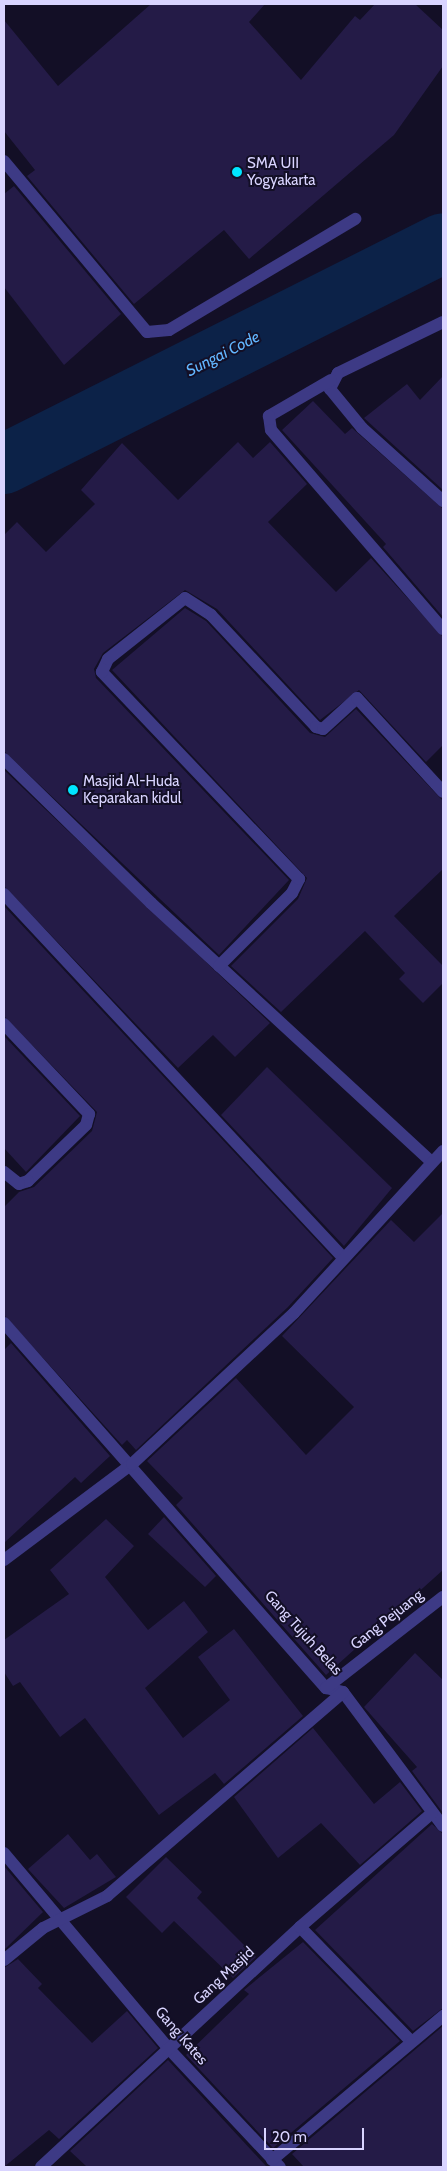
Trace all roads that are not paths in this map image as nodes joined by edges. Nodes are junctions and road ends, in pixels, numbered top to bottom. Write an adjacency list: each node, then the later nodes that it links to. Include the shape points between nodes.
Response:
1 (4, 161): 2 (street, via 147,332 169,330)
2 (355, 219)
3 (443, 322): 4 (street, via 351,366)
4 (331, 380): 5 (street, via 334,397 362,428); 6 (street, via 269,416 271,430)
5 (443, 501)
6 (443, 629)
7 (4, 759): 10 (street)
8 (443, 792): 10 (street, via 357,698 323,729 316,727 211,615 185,598 108,658 102,672 299,879 292,893)
9 (4, 894): 15 (street)
10 (219, 966): 13 (street)
11 (4, 1024): 14 (street, via 88,1114 86,1125 28,1181 19,1184)
12 (443, 1151): 13 (street)
13 (432, 1162): 15 (street)
14 (4, 1172)
15 (344, 1258): 17 (street, via 294,1313)
16 (4, 1323): 17 (street, Gang Tujuh Belas)
17 (132, 1464): 18 (street); 20 (street, Gang Tujuh Belas)
18 (4, 1560)
19 (443, 1597): 20 (street, Gang Pejuang)
20 (326, 1688): 21 (street, Gang Tujuh Belas)
21 (343, 1692): 22 (street, Gang Tujuh Belas); 25 (street, via 107,1896)
22 (432, 1813): 23 (street, Gang Tujuh Belas); 26 (street, Gang Masjid)
23 (443, 1826)
24 (4, 1853): 25 (street, Gang Kates)
25 (64, 1921): 27 (street, via 43,1928); 30 (street, Gang Kates)
26 (300, 1927): 29 (street); 30 (street, Gang Masjid)
27 (4, 1960)
28 (443, 2016): 29 (street)
29 (411, 2041): 31 (street)
30 (169, 2049): 31 (street, Gang Kates); 32 (street, Gang Masjid)
31 (276, 2164)
32 (42, 2167)

